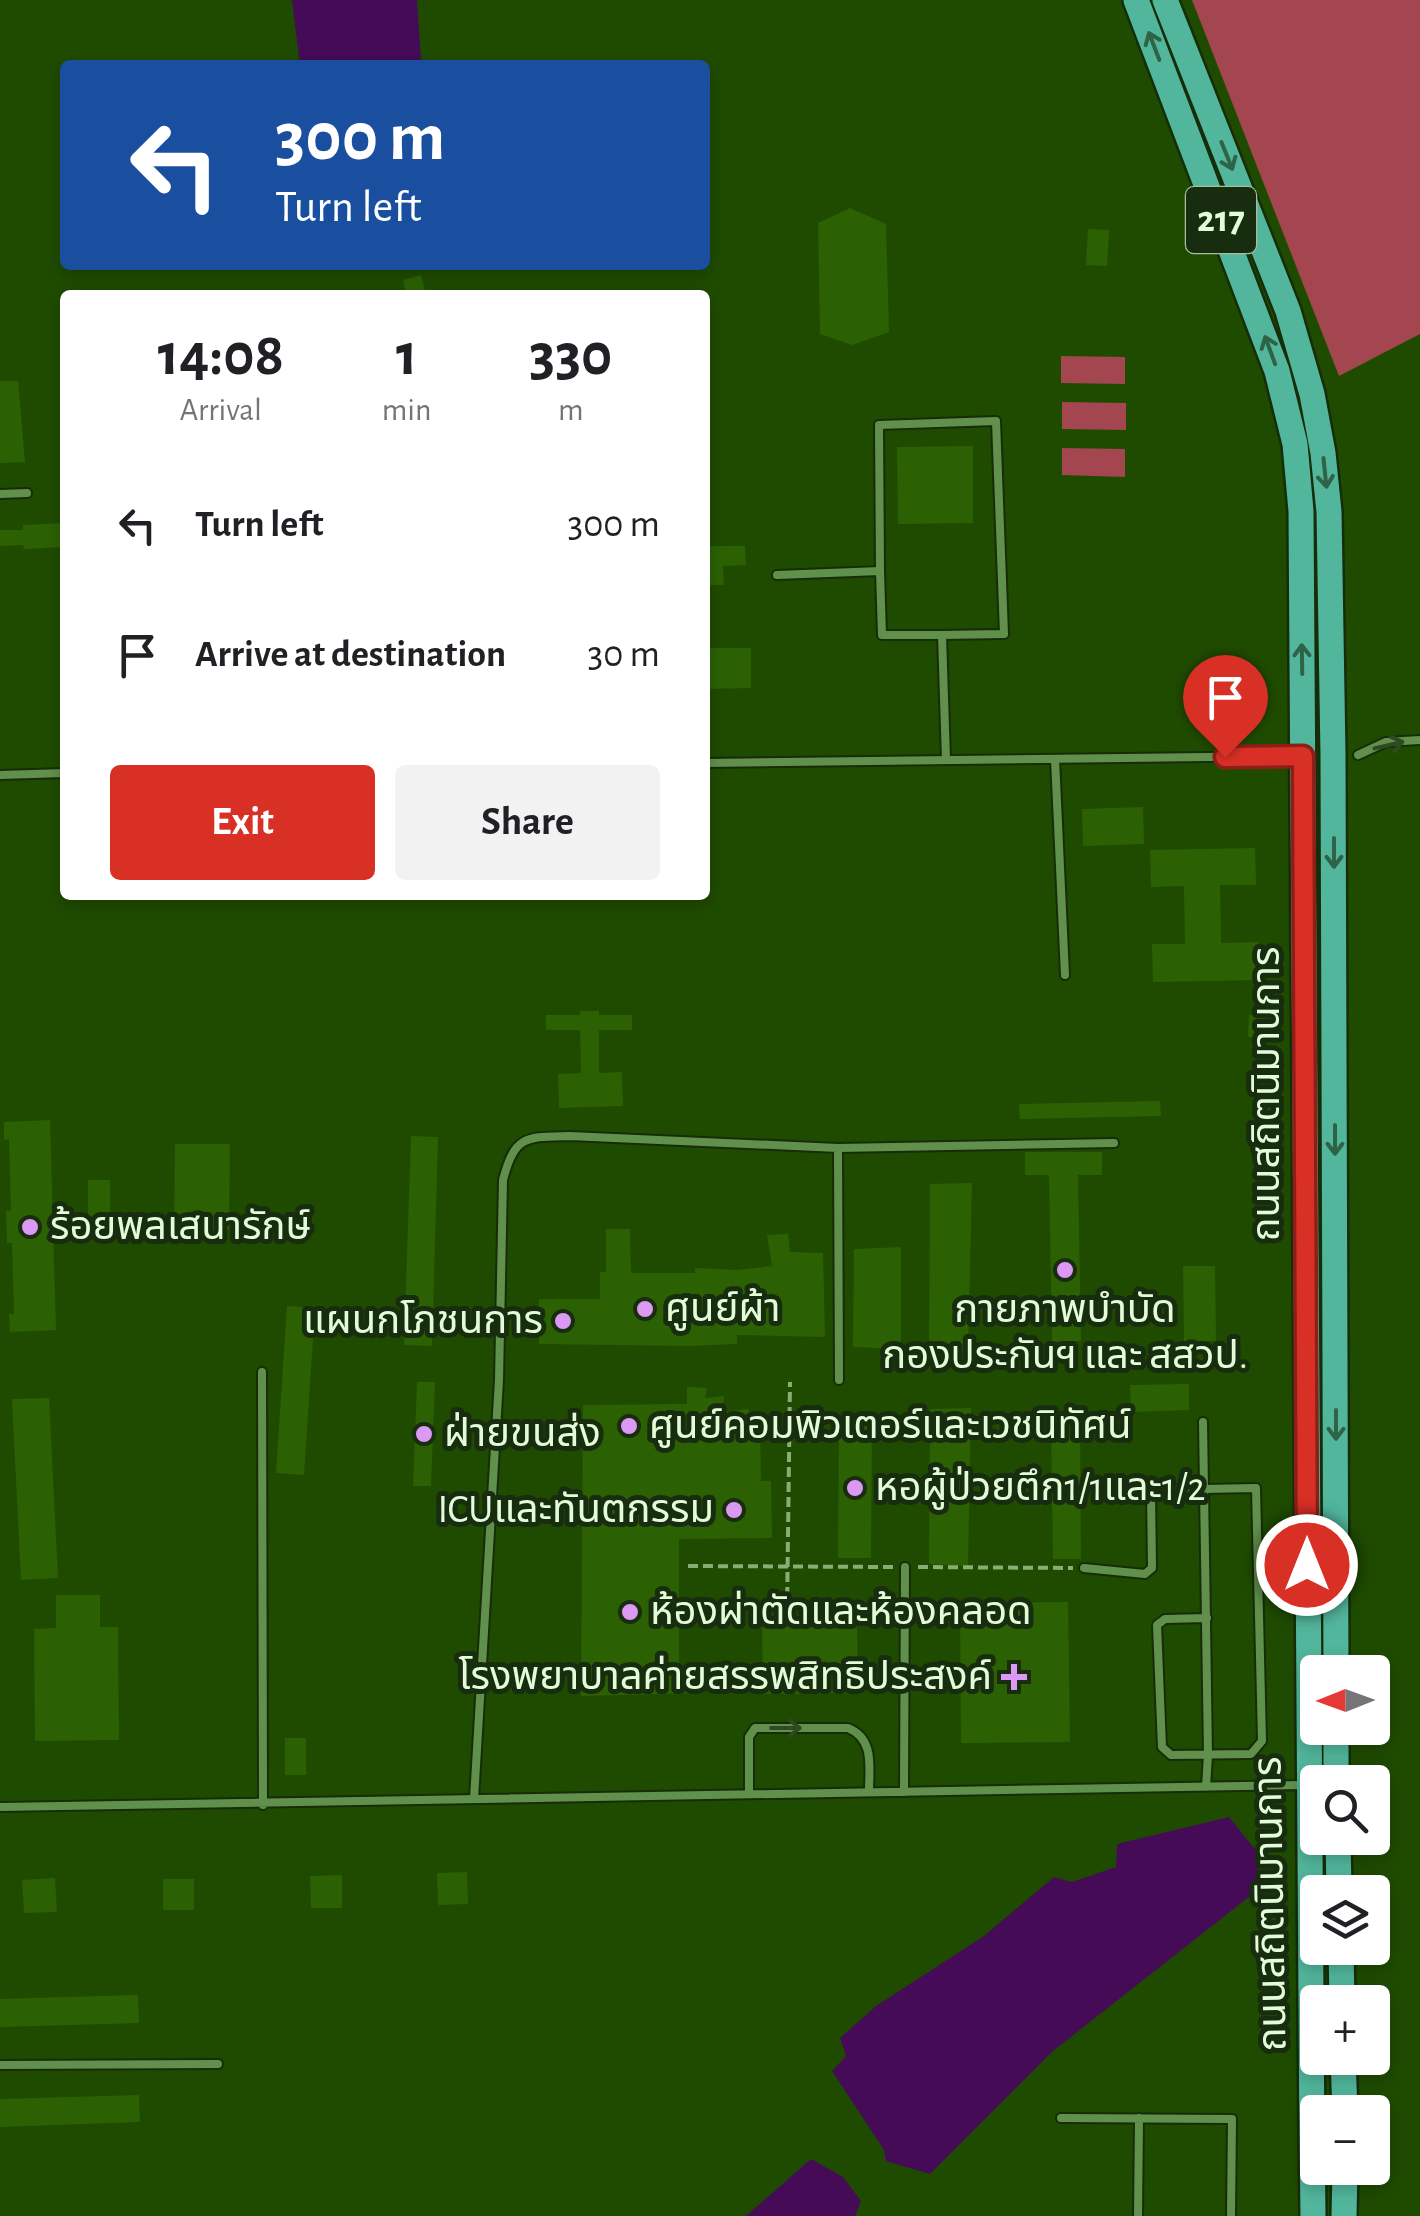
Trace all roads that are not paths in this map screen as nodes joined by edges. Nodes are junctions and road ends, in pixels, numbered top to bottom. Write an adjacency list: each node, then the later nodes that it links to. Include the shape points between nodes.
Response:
1 (1136, 0): 10 (main road, ถนนสถิตนิมานการ / 217, one-way to 1, via 1295,444 1267,343)
2 (1165, 0): 9 (main road, ถนนสถิตนิมานการ / 217, one-way to 9, via 1288,310 1312,394 1329,512)
3 (26, 493): 4 (lane)
4 (0, 494)
5 (880, 571): 6 (lane); 7 (lane, via 882,634); 7 (lane, via 879,425 996,421 1004,634)
6 (776, 575)
7 (942, 635): 12 (lane)
8 (1420, 740): 9 (lane, one-way to 8)
9 (1346, 755): 10 (main road); 26 (main road, ถนนสถิตนิมานการ / 217, one-way to 26)
10 (1303, 756): 11 (lane); 28 (main road, ถนนสถิตนิมานการ / 217)
11 (1056, 758): 12 (lane); 16 (lane)
12 (946, 760): 13 (lane)
13 (710, 763)
14 (60, 772): 15 (lane)
15 (0, 775)
16 (1065, 975)
17 (1114, 1144): 18 (lane)
18 (838, 1148): 20 (lane); 34 (lane, via 554,1136 518,1144 509,1156)
19 (262, 1372): 35 (lane)
20 (839, 1380)
21 (1203, 1422): 22 (lane)
22 (1204, 1489): 24 (lane, via 1151,1490 1152,1568 1145,1574); 25 (lane); 27 (lane, via 1256,1488 1262,1741 1251,1754)
23 (906, 1567): 33 (lane)
24 (1084, 1568)
25 (1206, 1618): 27 (lane); 27 (lane, via 1157,1625 1162,1747 1171,1755)
26 (1336, 1655)
27 (1208, 1756): 30 (lane)
28 (1312, 1765)
29 (1300, 1785): 30 (lane)
30 (1206, 1787): 33 (lane)
31 (750, 1792): 32 (lane); 32 (lane, one-way to 32, via 749,1737 755,1728 860,1733 868,1744); 34 (lane)
32 (869, 1792): 33 (lane)
33 (904, 1792)
34 (474, 1799): 35 (lane)
35 (263, 1805): 36 (lane)
36 (0, 1807)
37 (1312, 1855): 45 (main road, ถนนสถิตนิมานการ / 217)
38 (0, 2064): 39 (lane)
39 (218, 2064)
40 (1061, 2118): 41 (lane)
41 (1139, 2118): 43 (lane); 44 (lane, via 1232,2119)
42 (1345, 2185): 46 (main road)
43 (1138, 2216)
44 (1231, 2216)
45 (1313, 2216)
46 (1344, 2216)

